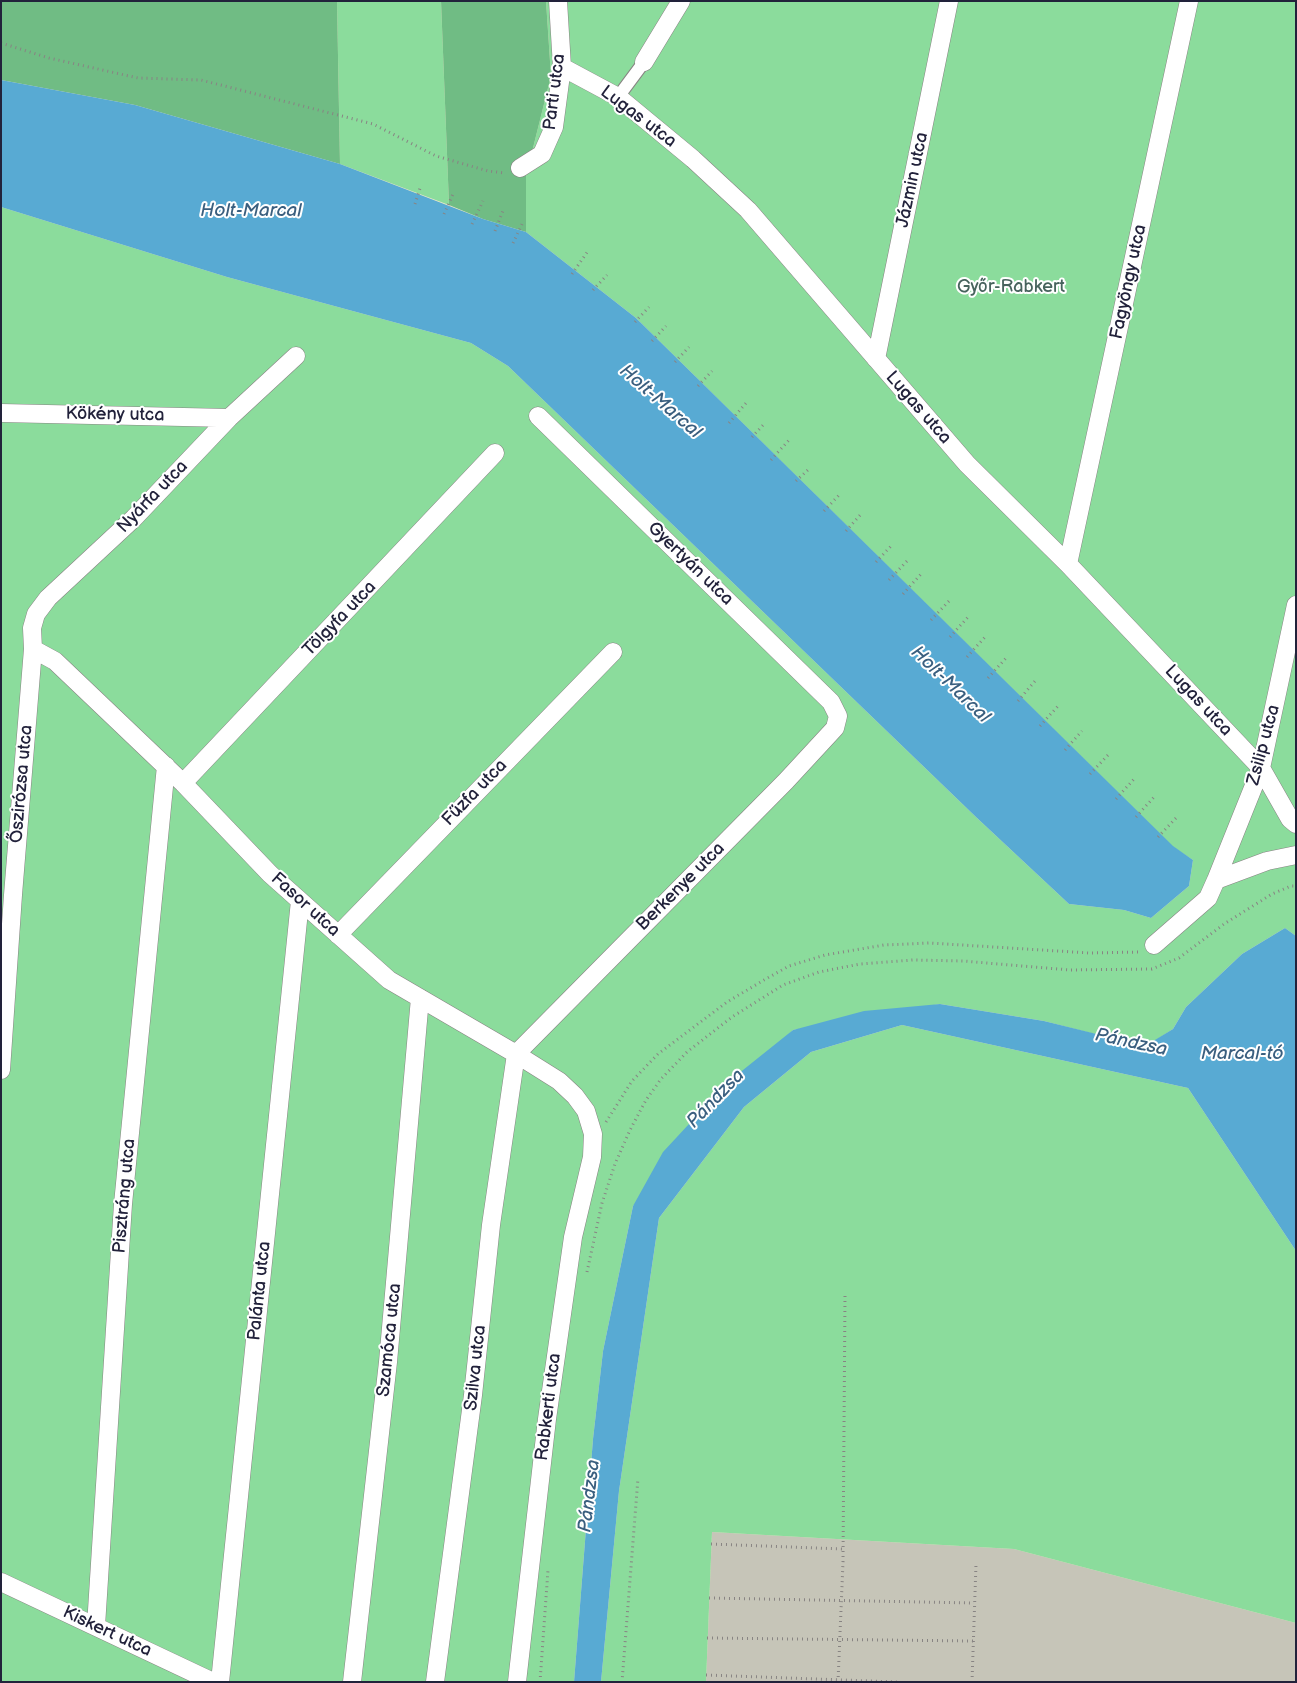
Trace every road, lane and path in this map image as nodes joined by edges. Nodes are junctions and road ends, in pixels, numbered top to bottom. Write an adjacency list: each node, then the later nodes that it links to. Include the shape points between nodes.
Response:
1 (558, 1): 7 (street, Parti utca)
2 (681, 1): 6 (street)
3 (950, 1): 30 (street, Jázmin utca)
4 (1189, 1): 53 (street, Fagyöngy utca)
5 (1, 43): 9 (path, via 49,58 138,78 201,80 373,124 436,156 488,171 507,173)
6 (644, 62): 8 (street)
7 (562, 67): 8 (street, Lugas utca); 9 (street, Parti utca, via 554,127 542,154)
8 (618, 97): 30 (street, Lugas utca, via 748,210)
9 (520, 168)
10 (421, 186): 13 (path)
11 (454, 194): 15 (path)
12 (483, 200): 17 (path)
13 (415, 204)
14 (504, 208): 18 (path)
15 (444, 214)
16 (523, 222): 19 (path)
17 (472, 224)
18 (495, 231)
19 (513, 243)
20 (588, 251): 21 (path)
21 (572, 274)
22 (607, 275): 23 (path)
23 (593, 290)
24 (649, 307): 25 (path)
25 (635, 322)
26 (666, 326): 27 (path)
27 (652, 342)
28 (689, 347): 31 (path)
29 (296, 356): 37 (street, Nyárfa utca)
30 (876, 359): 53 (street, Lugas utca, via 967,464)
31 (675, 362)
32 (712, 370): 33 (path)
33 (698, 386)
34 (746, 403): 38 (path)
35 (1, 413): 37 (street, Kökény utca)
36 (538, 416): 71 (street, Gyertyán utca, via 832,702)
37 (229, 418): 63 (street, Nyárfa utca, via 134,518 48,598 36,614 32,628)
38 (728, 422)
39 (765, 423): 40 (path)
40 (752, 437)
41 (789, 440): 43 (path)
42 (495, 453): 80 (street, Tölgyfa utca)
43 (771, 460)
44 (810, 468): 45 (path)
45 (796, 481)
46 (841, 493): 47 (path)
47 (824, 511)
48 (862, 513): 49 (path)
49 (846, 531)
50 (892, 545): 52 (path)
51 (907, 561): 55 (path)
52 (876, 562)
53 (1068, 564): 77 (street, Lugas utca)
54 (921, 574): 56 (path)
55 (889, 580)
56 (903, 594)
57 (949, 601): 60 (path)
58 (1296, 605): 77 (street, Zsilip utca)
59 (968, 617): 61 (path)
60 (931, 620)
61 (950, 637)
62 (985, 638): 65 (path)
63 (33, 649): 76 (street, Fasor utca, via 55,661); 95 (street, Őszirózsa utca)
64 (613, 652): 91 (street, Fűzfa utca)
65 (967, 657)
66 (1006, 658): 67 (path)
67 (988, 678)
68 (1036, 682): 69 (path)
69 (1018, 701)
70 (1058, 706): 72 (path)
71 (838, 716): 94 (street, Berkenye utca, via 835,728 786,781)
72 (1040, 726)
73 (1082, 731): 74 (path)
74 (1065, 750)
75 (1108, 755): 78 (path)
76 (166, 766): 80 (street, Fasor utca); 108 (street, Pisztráng utca, via 123,1204)
77 (1261, 768): 85 (street, Lugas utca); 88 (street, Zsilip utca)
78 (1090, 774)
79 (1134, 779): 82 (path)
80 (183, 783): 90 (street, Fasor utca)
81 (1154, 797): 83 (path)
82 (1116, 798)
83 (1136, 817)
84 (1176, 818): 86 (path)
85 (1296, 824)
86 (1158, 837)
87 (1296, 855): 88 (street, via 1267,861)
88 (1216, 880): 92 (street, via 1208,898)
89 (1296, 886): 97 (path, via 1272,894 1179,958 1152,969 1070,970 913,960 860,964 819,972 783,985 732,1017 687,1052 646,1100 615,1164)
90 (300, 901): 91 (street, Fasor utca); 115 (street, Palánta utca)
91 (338, 935): 93 (street, Fasor utca, via 389,980)
92 (1154, 944): 96 (path, via 1138,953 930,943 884,945 825,955 789,966 727,1002 658,1054 632,1081 608,1120)
93 (420, 998): 94 (street, Fasor utca); 116 (street, Szamóca utca, via 388,1362)
94 (516, 1054): 96 (street, Fasor utca, via 559,1081 575,1096 586,1111); 117 (street, Szilva utca, via 491,1225 473,1395)
95 (1, 1070)
96 (593, 1134): 118 (street, Rabkerti utca, via 592,1157 572,1237 549,1400)
97 (586, 1272)
98 (845, 1296): 101 (path)
99 (638, 1478): 120 (path)
100 (711, 1544): 101 (path)
101 (843, 1549): 106 (path)
102 (976, 1564): 107 (path)
103 (548, 1567): 119 (path)
104 (1, 1582): 108 (street, Kiskert utca)
105 (709, 1598): 106 (path)
106 (842, 1601): 107 (path); 110 (path)
107 (974, 1603): 111 (path)
108 (96, 1626): 114 (street, Kiskert utca)
109 (707, 1638): 110 (path)
110 (840, 1640): 111 (path); 113 (path)
111 (973, 1641): 122 (path)
112 (706, 1675): 113 (path)
113 (838, 1681): 121 (path)
114 (213, 1682)
115 (220, 1682)
116 (352, 1682)
117 (435, 1682)
118 (517, 1682)
119 (540, 1682)
120 (622, 1682)
121 (898, 1682)
122 (972, 1682)

